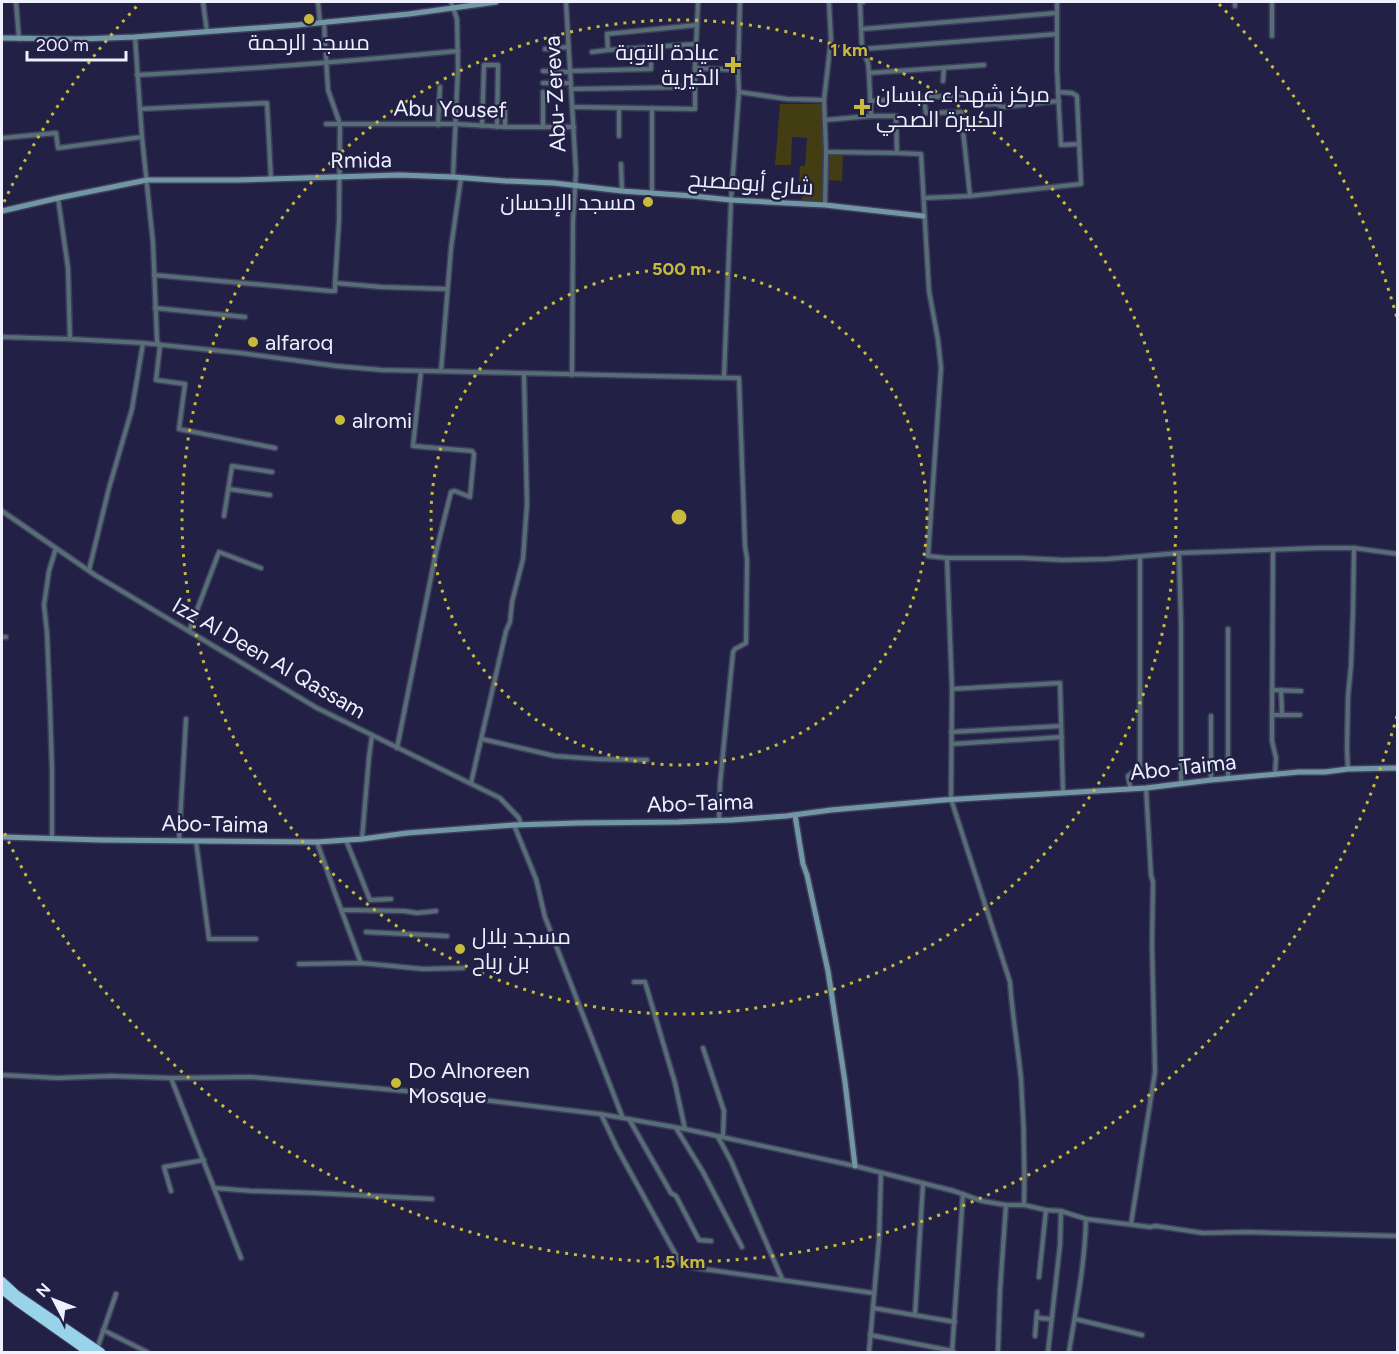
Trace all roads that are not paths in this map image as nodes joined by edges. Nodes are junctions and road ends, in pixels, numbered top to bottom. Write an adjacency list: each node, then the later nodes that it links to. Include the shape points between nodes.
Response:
1 (16, 2): 23 (street)
2 (203, 2): 18 (street)
3 (318, 2): 15 (street)
4 (496, 2): 12 (street)
5 (566, 2): 25 (street, Abu-Zereva)
6 (698, 2): 16 (street)
7 (740, 2): 36 (street)
8 (829, 2): 51 (street, via 831,39)
9 (863, 2): 17 (street)
10 (1057, 2): 14 (street)
11 (1272, 2): 20 (street)
12 (479, 3): 13 (street)
13 (452, 4): 15 (street); 30 (street)
14 (1058, 13): 17 (street); 19 (street)
15 (322, 23): 18 (street); 32 (street)
16 (697, 25): 24 (street); 29 (street, via 607,34)
17 (862, 29): 28 (street)
18 (207, 32): 21 (street)
19 (1057, 34): 28 (street); 49 (street)
20 (1272, 36)
21 (135, 37): 23 (street); 40 (street)
22 (2, 38): 23 (street)
23 (19, 39)
24 (696, 44): 26 (street); 34 (street)
25 (568, 47): 27 (street); 38 (street, Abu-Zereva)
26 (651, 47): 29 (street); 38 (street, via 651,69)
27 (545, 49)
28 (862, 49): 39 (street)
29 (608, 50): 31 (street)
30 (458, 51): 32 (street); 63 (street)
31 (592, 52)
32 (327, 63): 40 (street); 62 (street, via 328,90)
33 (984, 65): 35 (street)
34 (694, 68): 36 (street); 45 (street)
35 (944, 68): 39 (street); 41 (street)
36 (738, 70): 48 (street)
37 (543, 71): 38 (street)
38 (570, 71): 43 (street, Abu-Zereva)
39 (869, 74): 52 (street)
40 (137, 75): 58 (street)
41 (943, 81)
42 (543, 83): 43 (street)
43 (571, 83): 46 (street, Abu-Zereva)
44 (440, 87): 64 (street)
45 (694, 87): 46 (street); 57 (street, via 695,109)
46 (571, 89): 55 (street, Abu-Zereva)
47 (543, 92): 68 (street)
48 (739, 92): 51 (street); 88 (street)
49 (1058, 92): 53 (street); 73 (street, via 1077,96)
50 (924, 98): 52 (street); 53 (street, via 963,95 978,105 1002,107); 85 (street, via 926,113 961,112)
51 (824, 100): 60 (street)
52 (871, 101): 59 (street)
53 (1059, 101): 73 (street, via 1061,145)
54 (505, 106): 67 (street)
55 (573, 107): 56 (street); 69 (street, Abu-Zereva)
56 (618, 108): 57 (street); 70 (street)
57 (652, 108): 84 (street)
58 (140, 109): 71 (street); 80 (street, via 267,103)
59 (871, 116): 60 (street); 75 (street, via 896,116)
60 (825, 120): 74 (street)
61 (326, 124): 62 (street, Abu Yousef)
62 (340, 124): 64 (street, Abu Yousef); 77 (street)
63 (456, 124): 64 (street, Abu Yousef); 65 (street, Abu Yousef); 78 (street)
64 (438, 125)
65 (482, 126): 66 (street, Abu Yousef); 66 (street, via 484,65 498,65)
66 (497, 126): 67 (street, Abu Yousef)
67 (505, 127): 68 (street, Abu Yousef)
68 (543, 127): 69 (street, Abu Yousef)
69 (574, 127): 82 (street, Abu-Zereva)
70 (619, 136)
71 (142, 137): 72 (street, via 58,148 56,133); 81 (street)
72 (2, 138)
73 (1078, 144): 85 (street, via 1081,184)
74 (826, 152): 75 (street); 89 (street)
75 (897, 153): 87 (street, via 921,154)
76 (621, 164): 83 (street)
77 (339, 176): 78 (street, Rmida); 80 (street, Rmida); 93 (street)
78 (453, 177): 79 (street, Rmida)
79 (461, 177): 82 (street, Rmida); 94 (street)
80 (271, 179): 81 (street, Rmida)
81 (147, 180): 86 (street, Rmida); 92 (street)
82 (576, 185): 83 (street, شارع أبومصبح); 104 (street, Abu-Zereva)
83 (622, 191): 84 (street, شارع أبومصبح)
84 (652, 192): 88 (street, شارع أبومصبح)
85 (970, 196): 87 (street)
86 (58, 198): 90 (street, Rmida); 98 (street, via 68,268)
87 (924, 198): 91 (street)
88 (732, 200): 89 (street, شارع أبومصبح); 105 (street)
89 (825, 205): 91 (street, شارع أبومصبح)
90 (2, 211)
91 (923, 216): 118 (street, via 928,291 941,368 928,556)
92 (154, 274): 93 (street, via 331,291 335,291); 95 (street)
93 (335, 283): 94 (street)
94 (447, 289): 102 (street)
95 (155, 308): 96 (street); 100 (street)
96 (245, 317)
97 (2, 338): 98 (street)
98 (70, 339): 99 (street)
99 (142, 343): 100 (street); 120 (street, via 132,410)
100 (160, 346): 101 (street, via 336,366); 106 (street, via 156,380 185,384 178,429)
101 (421, 371): 102 (street); 138 (street, via 413,446 474,454 470,497 455,491 448,502)
102 (441, 371): 103 (street)
103 (524, 374): 104 (street); 136 (street, via 527,504 523,559)
104 (572, 375): 105 (street)
105 (724, 377): 152 (street, via 739,378 747,559 746,643 733,652)
106 (275, 448)
107 (272, 472): 108 (street, via 232,466)
108 (229, 489): 109 (street); 111 (street)
109 (270, 495)
110 (2, 511): 112 (street, Izz Al Deen Al Qassam)
111 (224, 516)
112 (56, 548): 120 (street, Izz Al Deen Al Qassam); 155 (street, via 44,604)
113 (1354, 548): 114 (street); 116 (street); 141 (street)
114 (1273, 550): 115 (street); 124 (street)
115 (1179, 553): 117 (street); 146 (street)
116 (1398, 554)
117 (1140, 557): 118 (street); 148 (street, via 1140,770 1128,776)
118 (947, 558): 123 (street)
119 (261, 568): 122 (street, via 219,552)
120 (89, 570): 122 (street, Izz Al Deen Al Qassam)
121 (1228, 629): 143 (street)
122 (189, 631): 134 (street, Izz Al Deen Al Qassam, via 317,708)
123 (952, 689): 132 (street, via 1060,683); 133 (street)
124 (1272, 690): 125 (street); 127 (street)
125 (1281, 690): 126 (street); 128 (street)
126 (1301, 691)
127 (1272, 715): 128 (street); 142 (street)
128 (1282, 715): 129 (street)
129 (1300, 715)
130 (1211, 716): 144 (street)
131 (186, 719): 157 (street)
132 (1061, 726): 133 (street); 135 (street)
133 (951, 732): 137 (street)
134 (372, 735): 138 (street, Izz Al Deen Al Qassam); 156 (street)
135 (1062, 737): 137 (street); 149 (street)
136 (482, 739): 139 (street, via 555,756); 145 (street)
137 (952, 744): 150 (street)
138 (397, 748): 145 (street, Izz Al Deen Al Qassam)
139 (647, 760)
140 (1398, 768): 141 (street, Abo-Taima)
141 (1348, 769): 142 (street, Abo-Taima)
142 (1275, 774): 143 (street, Abo-Taima)
143 (1228, 779): 144 (street, Abo-Taima)
144 (1211, 780): 146 (street, Abo-Taima)
145 (471, 783): 153 (street, Izz Al Deen Al Qassam, via 500,798 519,818)
146 (1181, 784): 147 (street, Abo-Taima)
147 (1146, 788): 148 (street, Abo-Taima); 193 (street, via 1153,882 1155,1072)
148 (1131, 789): 149 (street, Abo-Taima)
149 (1063, 792): 150 (street, Abo-Taima)
150 (951, 799): 151 (street, Abo-Taima); 189 (street, via 1010,982 1025,1136)
151 (795, 814): 152 (street, Abo-Taima); 181 (street, via 828,971)
152 (719, 820): 153 (street, Abo-Taima)
153 (518, 825): 156 (street, Abo-Taima); 175 (street, Izz Al Deen Al Qassam, via 545,917)
154 (2, 837): 155 (street, Abo-Taima)
155 (52, 838): 157 (street, Abo-Taima)
156 (362, 839): 159 (street, Abo-Taima)
157 (179, 840): 158 (street, Abo-Taima)
158 (196, 840): 160 (street, Abo-Taima); 166 (street, via 208,939)
159 (346, 840): 160 (street, Abo-Taima); 161 (street, via 370,900)
160 (317, 842): 162 (street)
161 (391, 899)
162 (342, 910): 163 (street); 167 (street)
163 (436, 911)
164 (366, 932): 165 (street)
165 (447, 936)
166 (256, 939)
167 (361, 963): 168 (street); 169 (street)
168 (299, 964)
169 (463, 968)
170 (634, 982): 178 (street, via 645,982)
171 (703, 1048): 179 (street, via 724,1111 723,1135)
172 (2, 1076): 173 (street)
173 (171, 1078): 174 (street, via 251,1077); 180 (street)
174 (600, 1113): 175 (street); 199 (street, via 682,1266)
175 (622, 1116): 176 (street)
176 (629, 1118): 177 (street); 195 (street, via 699,1240)
177 (676, 1128): 178 (street); 196 (street)
178 (685, 1129): 179 (street)
179 (718, 1137): 181 (street); 199 (street)
180 (204, 1160): 184 (street); 185 (street, via 164,1167)
181 (855, 1166): 182 (street)
182 (881, 1173): 183 (street); 202 (street)
183 (923, 1184): 186 (street); 205 (street)
184 (214, 1188): 187 (street); 197 (street)
185 (171, 1191)
186 (963, 1194): 188 (street); 208 (street)
187 (432, 1199)
188 (1006, 1205): 189 (street); 218 (street)
189 (1024, 1205): 190 (street)
190 (1046, 1210): 191 (street); 198 (street)
191 (1061, 1210): 192 (street); 206 (street)
192 (1086, 1219): 193 (street); 207 (street)
193 (1131, 1224): 194 (street, via 1203,1233)
194 (1398, 1236)
195 (711, 1241)
196 (742, 1247)
197 (242, 1258)
198 (1039, 1277)
199 (782, 1279): 202 (street)
200 (2, 1281): 213 (highway)
201 (2, 1290): 213 (highway)
202 (873, 1293): 204 (street)
203 (116, 1294): 209 (street)
204 (873, 1308): 205 (street); 210 (street)
205 (915, 1316): 208 (street)
206 (1051, 1319): 212 (street, via 1037,1315); 219 (street)
207 (1075, 1319): 211 (street); 220 (street)
208 (955, 1322): 215 (street)
209 (103, 1330): 214 (street); 216 (street)
210 (870, 1335): 215 (street); 217 (street)
211 (1142, 1335)
212 (1035, 1336)
213 (86, 1348): 214 (highway)
214 (99, 1351)
215 (953, 1352)
216 (147, 1353)
217 (869, 1353)
218 (998, 1353)
219 (1048, 1353)
220 (1069, 1353)

